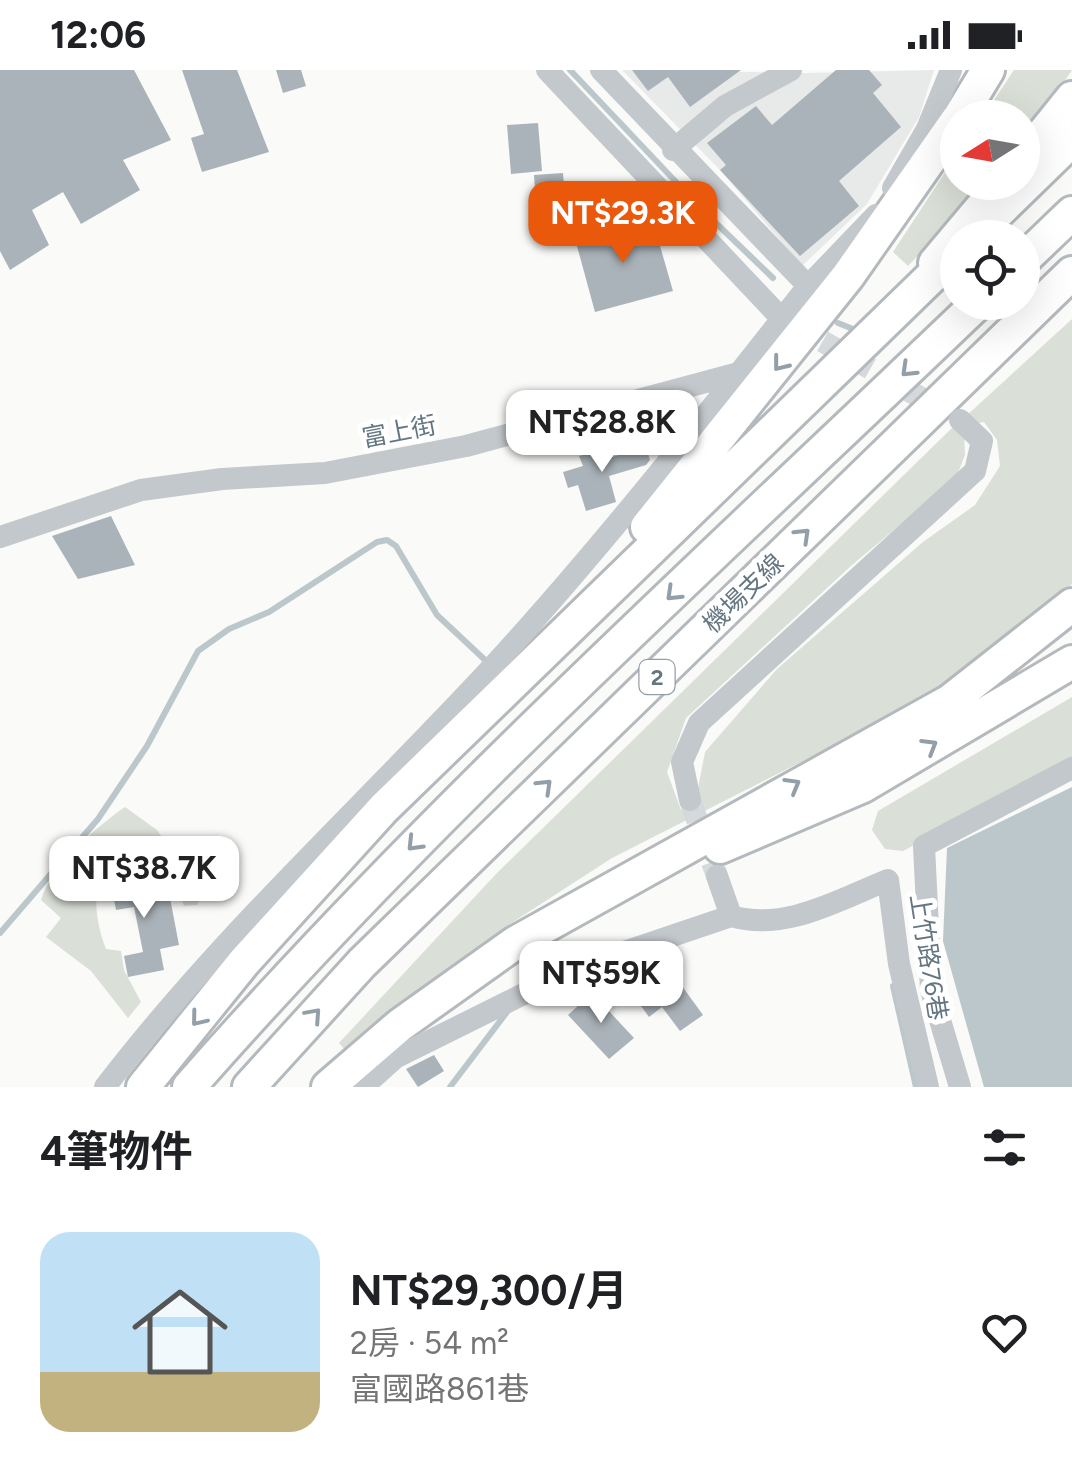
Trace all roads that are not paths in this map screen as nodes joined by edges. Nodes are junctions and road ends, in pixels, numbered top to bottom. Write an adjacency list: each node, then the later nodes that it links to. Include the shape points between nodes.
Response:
1 (547, 70): 14 (street)
2 (600, 70): 11 (street)
3 (791, 70): 11 (street, via 726,106)
4 (951, 70): 20 (street, via 927,129 881,209)
5 (988, 70): 7 (highway)
6 (1072, 98): 8 (highway)
7 (969, 100)
8 (1040, 138)
9 (1072, 140): 16 (highway)
10 (940, 144): 29 (highway, one-way to 29, via 764,384)
11 (673, 150): 12 (street)
12 (699, 176): 14 (street); 20 (street)
13 (988, 200): 23 (highway)
14 (671, 201): 21 (street)
15 (1072, 213): 17 (highway)
16 (990, 220)
17 (1040, 244)
18 (940, 269): 23 (highway)
19 (1072, 273): 38 (highway, 機場支線 / 2, one-way to 19, via 362,962)
20 (808, 286): 21 (street)
21 (781, 318): 24 (street)
22 (960, 320): 37 (highway, 機場支線 / 2, one-way to 37, via 421,836)
23 (878, 328): 29 (highway)
24 (738, 373): 26 (street, 富上街, via 396,460 141,490); 35 (street, via 609,537 494,666 232,936)
25 (960, 420): 31 (street, via 982,441 974,471 700,722 682,762)
26 (0, 537)
27 (1072, 605): 33 (highway, one-way to 27, via 950,701)
28 (1072, 662): 33 (highway, one-way to 28, via 862,786)
29 (528, 668): 36 (highway, one-way to 36, via 384,808 244,962)
30 (1072, 768): 42 (street, via 924,846 931,990)
31 (690, 800)
32 (716, 876): 34 (street)
33 (587, 903): 39 (highway, via 486,963)
34 (731, 916): 40 (street, 上竹路76巷, via 574,969 395,1058); 41 (street, 上竹路76巷, via 755,923 788,919 888,880 899,964)
35 (105, 1087)
36 (143, 1087)
37 (190, 1087)
38 (249, 1087)
39 (328, 1087)
40 (362, 1087)
41 (928, 1087)
42 (960, 1087)

